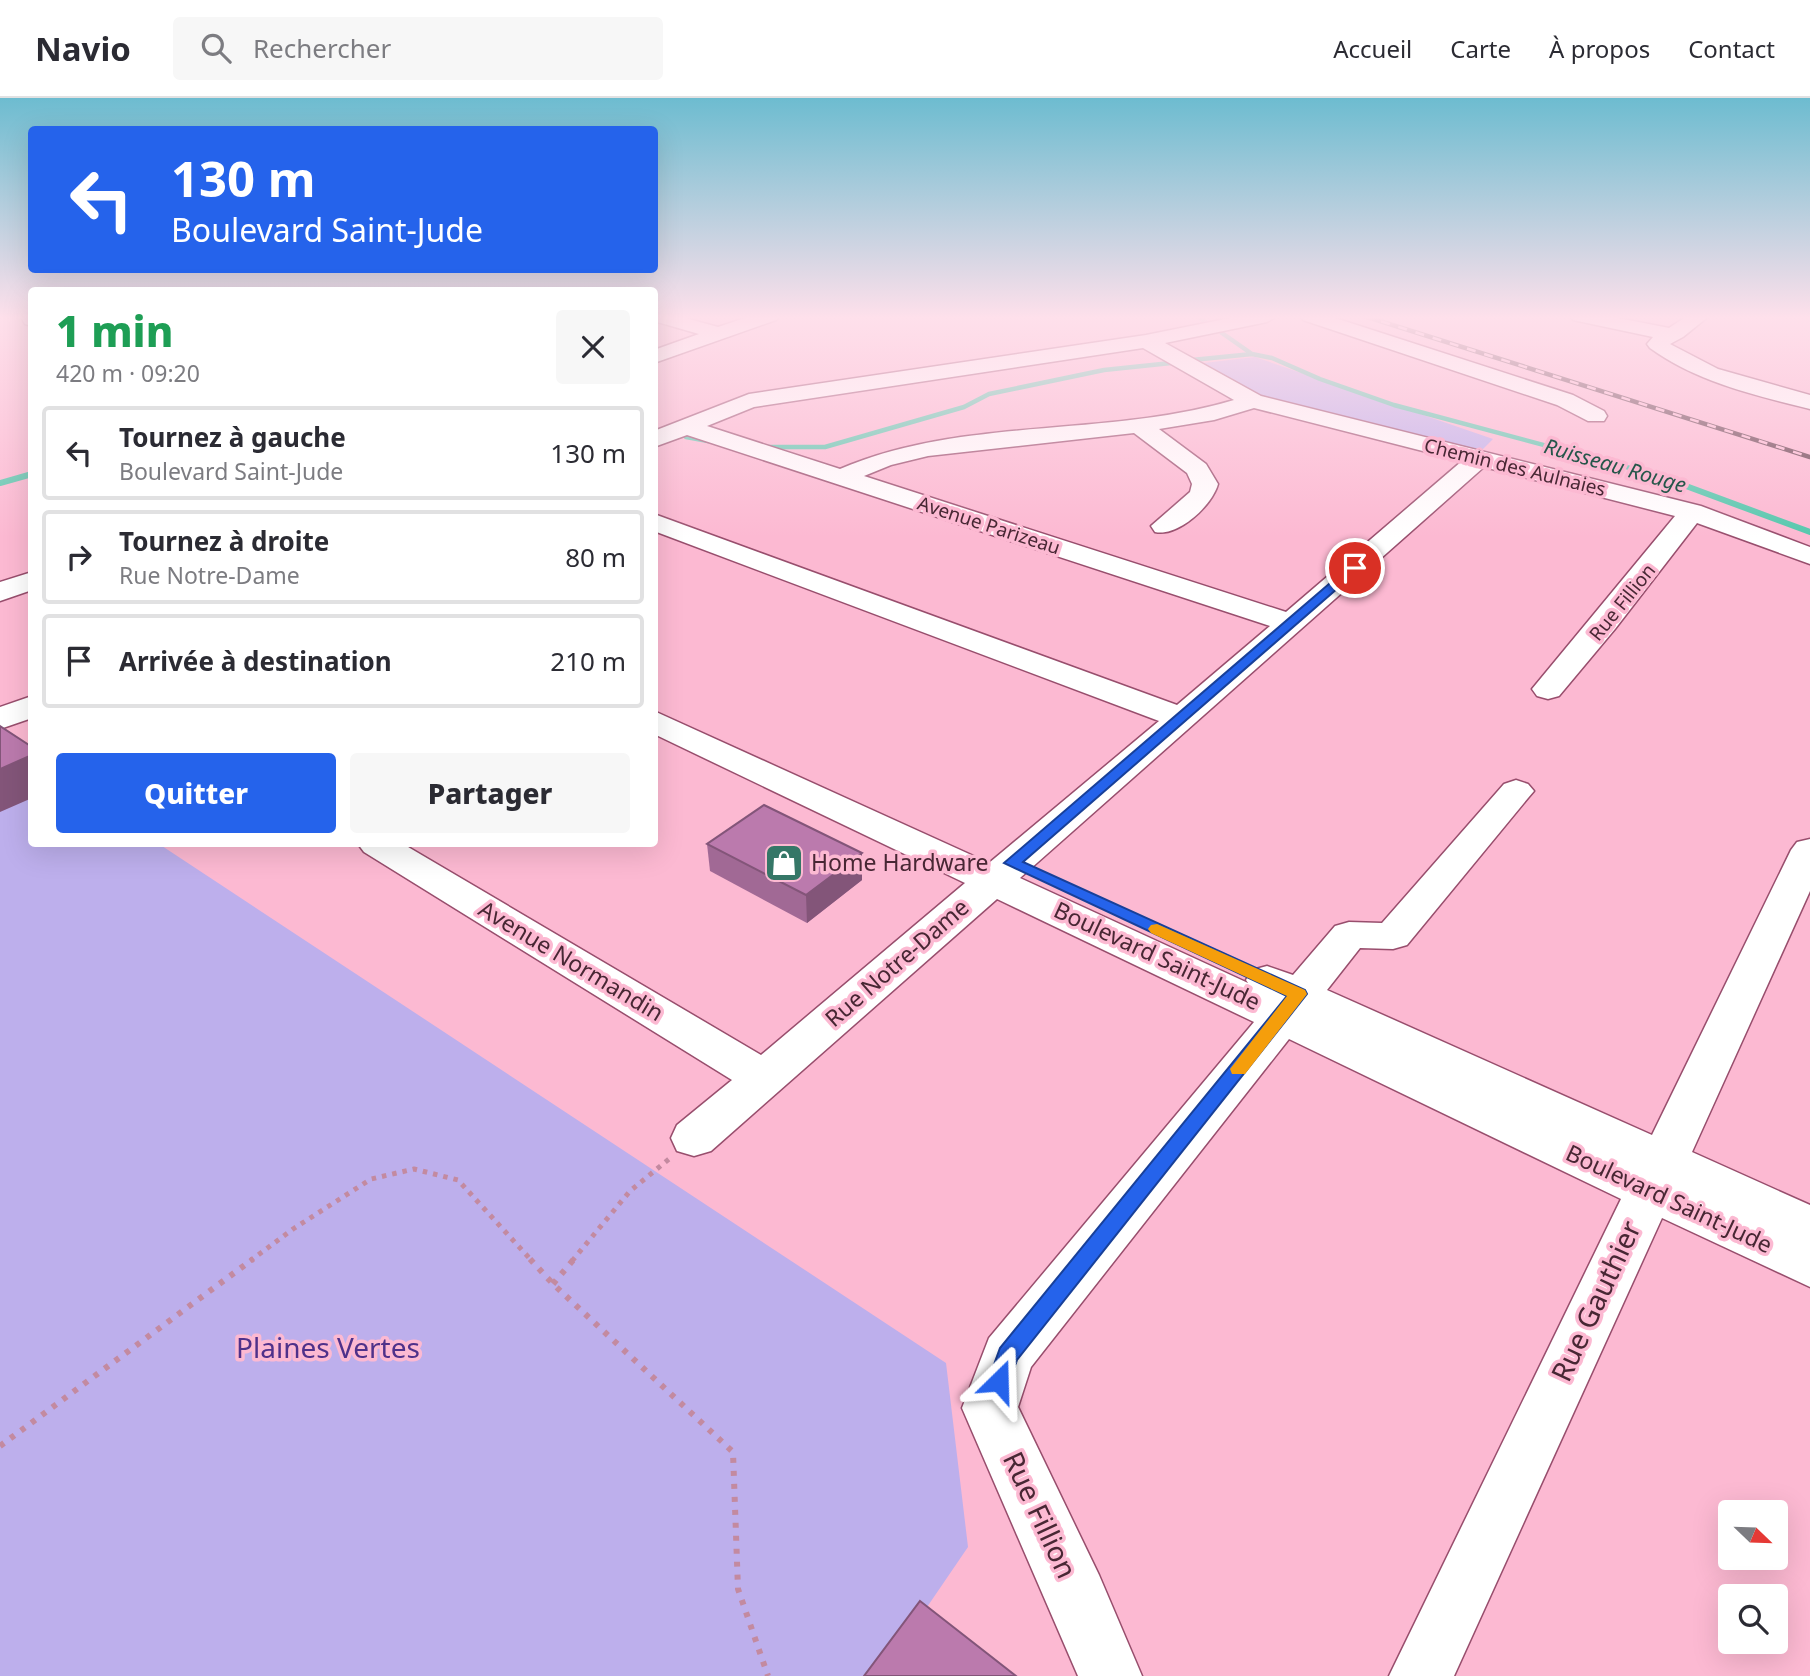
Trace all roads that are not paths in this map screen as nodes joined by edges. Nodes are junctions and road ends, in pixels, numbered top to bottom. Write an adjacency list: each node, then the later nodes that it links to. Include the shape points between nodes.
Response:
1 (824, 390): 9 (street, via 749,401)
2 (1233, 390): 5 (street, Chemin des Aulnaies)
3 (1534, 390): 7 (street)
4 (1769, 390): 6 (street)
5 (1253, 401): 8 (street); 11 (street, Chemin des Aulnaies)
6 (1810, 402)
7 (1596, 416)
8 (1139, 426): 12 (street, via 928,449 883,459); 15 (street, via 1197,469 1205,484 1202,495)
9 (685, 427): 10 (street); 12 (street, Avenue Parizeau)
10 (658, 438)
11 (1481, 457): 13 (street, Chemin des Aulnaies); 19 (street, Rue Notre-Dame)
12 (842, 477): 19 (street, Avenue Parizeau)
13 (1692, 512): 16 (street, Chemin des Aulnaies); 20 (street, Rue Fillion)
14 (658, 523): 23 (street)
15 (1164, 526)
16 (1810, 556)
17 (28, 582): 18 (street)
18 (0, 592)
19 (1292, 622): 23 (street, Rue Notre-Dame)
20 (1548, 689)
21 (658, 701): 29 (street, Boulevard Saint-Jude)
22 (28, 708): 24 (street)
23 (1182, 718): 29 (street, Rue Notre-Dame)
24 (0, 719)
25 (658, 723): 29 (street, Boulevard Saint-Jude)
26 (1516, 791): 30 (street, Rue Fillion, via 1394,936 1349,935)
27 (382, 847): 31 (street, Avenue Normandin)
28 (1810, 850): 33 (street, Rue Gauthier)
29 (1003, 871): 30 (street, Boulevard Saint-Jude); 31 (street, Rue Notre-Dame)
30 (1290, 1005): 33 (street, Boulevard Saint-Jude); 36 (street, Rue Fillion, via 1008,1355 990,1408)
31 (764, 1078): 32 (street, Rue Notre-Dame)
32 (694, 1138)
33 (1656, 1175): 34 (street, Boulevard Saint-Jude); 35 (street, Boulevard Saint-Jude); 37 (street, Rue Gauthier)
34 (1810, 1227)
35 (1810, 1266)
36 (1111, 1676)
37 (1421, 1676)

